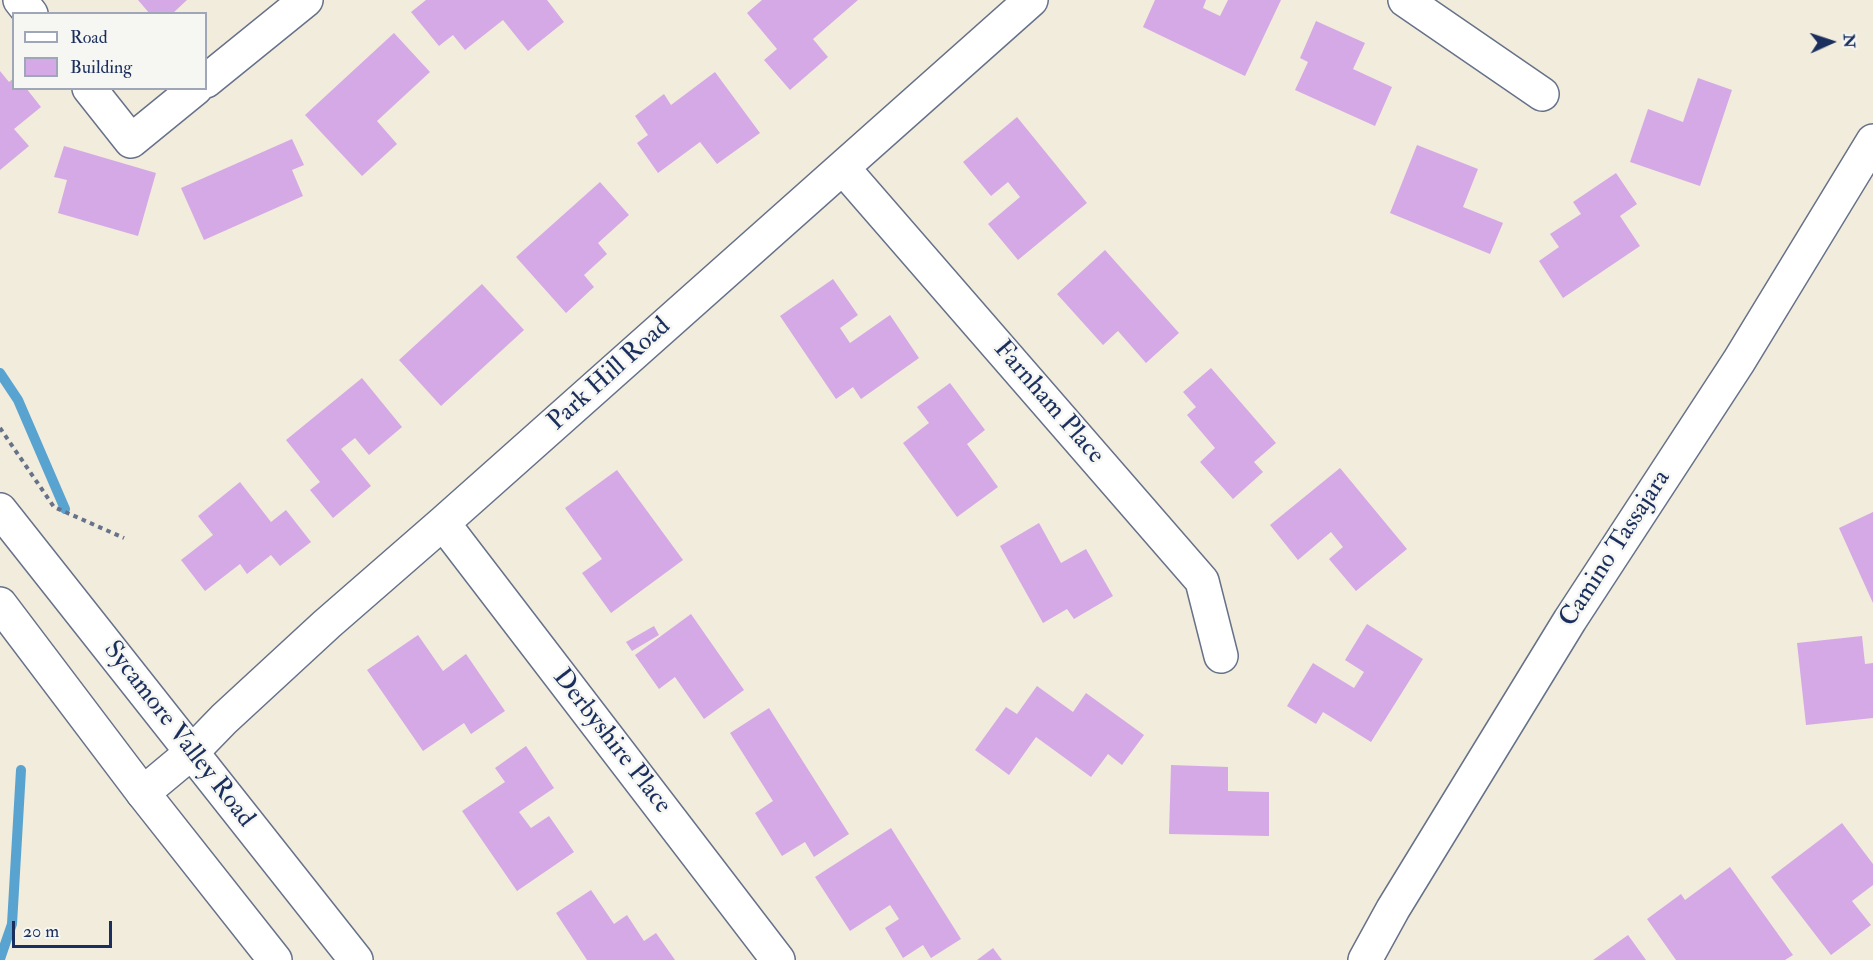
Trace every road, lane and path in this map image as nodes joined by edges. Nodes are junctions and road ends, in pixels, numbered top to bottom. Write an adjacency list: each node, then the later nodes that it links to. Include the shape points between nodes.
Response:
1 (20, 0): 5 (street)
2 (306, 0): 6 (street)
3 (1031, 0): 11 (street, Park Hill Road)
4 (1405, 0): 9 (street)
5 (29, 12)
6 (207, 80)
7 (91, 90): 8 (street, via 131,141)
8 (194, 90)
9 (1542, 94)
10 (1873, 141): 23 (street, Camino Tassajara, via 1739,361 1569,620)
11 (843, 168): 14 (street, Park Hill Road); 17 (street, Farnham Place, via 1202,581)
12 (0, 428): 15 (path, via 54,507)
13 (0, 510): 18 (street, Sycamore Valley Road)
14 (443, 523): 18 (street, Park Hill Road, via 319,632); 22 (street, Derbyshire Place)
15 (124, 538)
16 (0, 604): 19 (street)
17 (1221, 656)
18 (191, 753): 19 (street, Park Hill Road); 21 (street, Sycamore Valley Road)
19 (143, 793): 20 (street)
20 (275, 960)
21 (356, 960)
22 (778, 960)
23 (1365, 960)

